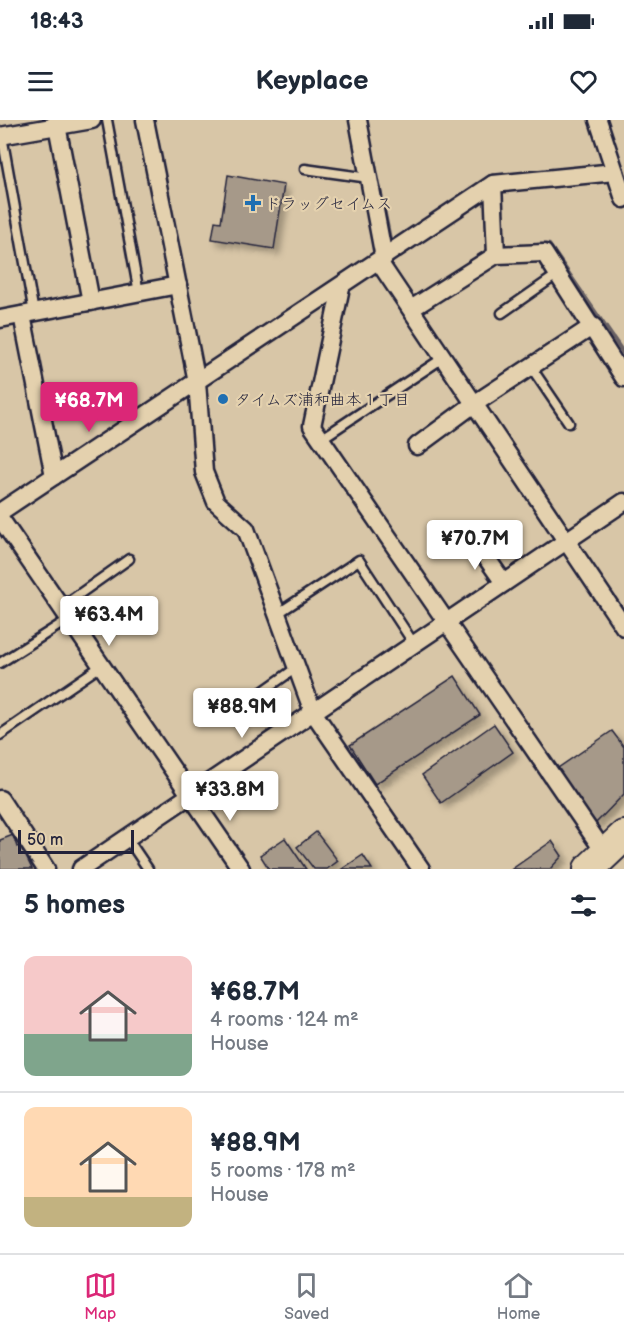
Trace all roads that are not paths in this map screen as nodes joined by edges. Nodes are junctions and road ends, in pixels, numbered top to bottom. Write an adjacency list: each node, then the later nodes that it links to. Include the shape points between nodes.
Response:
1 (92, 120): 6 (street)
2 (107, 120): 18 (lane)
3 (145, 120): 16 (street)
4 (358, 120): 10 (street)
5 (598, 120): 8 (street)
6 (57, 123): 7 (street); 19 (street)
7 (1, 136): 22 (lane)
8 (617, 165): 11 (street); 12 (street)
9 (305, 169): 10 (lane)
10 (369, 178): 14 (street)
11 (493, 184): 13 (street); 14 (street)
12 (624, 199)
13 (496, 255): 15 (street, via 544,253); 20 (street)
14 (382, 260): 17 (street); 20 (street)
15 (558, 274): 21 (lane); 24 (street)
16 (178, 285): 18 (street); 28 (street)
17 (341, 286): 28 (street); 31 (street, via 312,426)
18 (139, 293): 19 (street)
19 (91, 302): 22 (street)
20 (411, 309): 25 (street)
21 (502, 313)
22 (28, 314): 23 (street); 33 (street)
23 (0, 319)
24 (592, 326): 26 (street); 27 (street)
25 (443, 358): 29 (street); 31 (lane)
26 (531, 367): 29 (street); 30 (lane)
27 (624, 378)
28 (197, 382): 33 (street); 42 (street, via 204,472 216,502 246,529)
29 (474, 404): 32 (street); 38 (street)
30 (569, 423)
31 (321, 439): 43 (street)
32 (417, 446)
33 (54, 477): 35 (street)
34 (624, 503): 38 (street)
35 (0, 512)
36 (0, 518): 41 (street)
37 (474, 540): 40 (street)
38 (566, 541): 40 (street); 44 (street)
39 (129, 559): 41 (lane)
40 (504, 583): 43 (street)
41 (65, 613): 46 (lane); 47 (street)
42 (277, 614): 45 (lane, via 359,560); 48 (street)
43 (446, 622): 45 (street); 55 (street)
44 (624, 627)
45 (414, 644): 50 (street)
46 (0, 663)
47 (101, 666): 51 (lane); 52 (street)
48 (296, 668): 49 (lane); 50 (street)
49 (238, 709)
50 (313, 712): 52 (street); 60 (street)
51 (0, 735)
52 (190, 795): 54 (street); 59 (street)
53 (0, 801): 56 (street)
54 (127, 838): 57 (street); 58 (lane)
55 (606, 853)
56 (46, 869)
57 (81, 869)
58 (148, 869)
59 (241, 869)
60 (421, 869)

